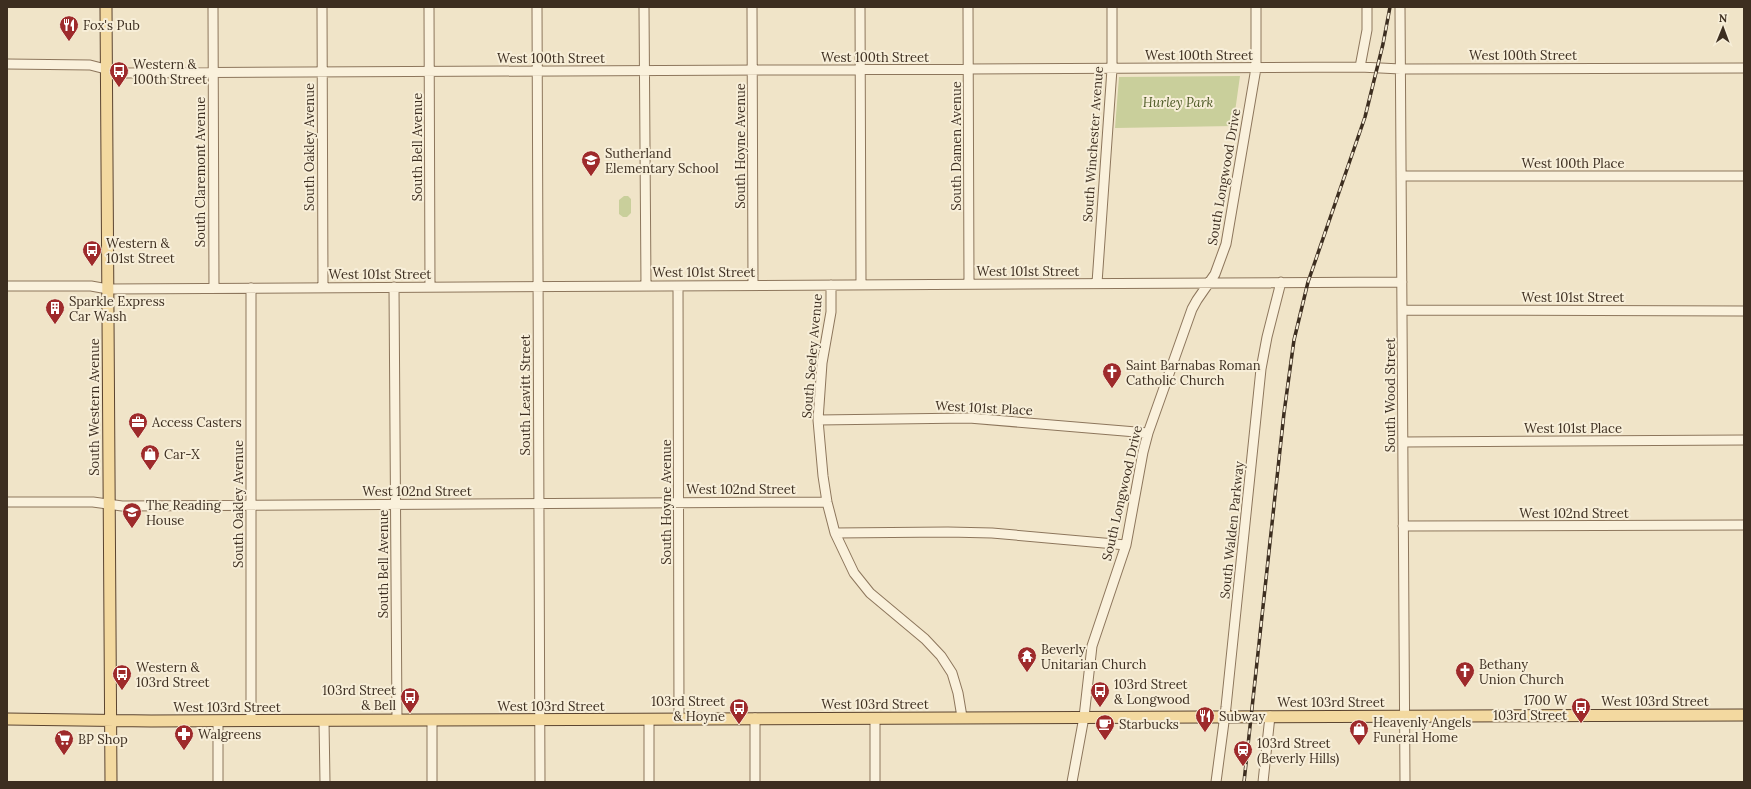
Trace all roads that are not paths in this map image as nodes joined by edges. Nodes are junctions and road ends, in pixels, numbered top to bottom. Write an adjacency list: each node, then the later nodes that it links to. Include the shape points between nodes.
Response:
1 (106, 7): 18 (main road, South Western Avenue)
2 (213, 7): 28 (street, South Claremont Avenue)
3 (322, 7): 26 (street, South Oakley Avenue)
4 (429, 7): 27 (street, South Bell Avenue)
5 (536, 7): 24 (street, South Leavitt Street)
6 (644, 7): 25 (street)
7 (752, 7): 22 (street, South Hoyne Avenue)
8 (860, 7): 23 (street)
9 (968, 7): 19 (street, South Damen Avenue)
10 (1112, 7): 20 (street, South Winchester Avenue)
11 (1256, 7): 16 (street, South Longwood Drive)
12 (1366, 7): 15 (street, via 1367,30)
13 (1400, 7): 21 (street, South Wood Street)
14 (7, 64): 18 (street, West 100th Street, via 90,64)
15 (1360, 67): 16 (street, West 100th Street); 21 (street, West 100th Street)
16 (1256, 68): 20 (street, West 100th Street); 34 (street, South Longwood Drive, via 1226,244)
17 (1744, 68): 21 (street, West 100th Street)
18 (106, 69): 28 (street, West 100th Street, via 121,73); 48 (main road, South Western Avenue)
19 (968, 69): 20 (street, West 100th Street); 23 (street, West 100th Street); 35 (street, South Damen Avenue)
20 (1112, 69): 33 (street, South Winchester Avenue)
21 (1401, 69): 29 (street, South Wood Street)
22 (753, 70): 23 (street, West 100th Street); 25 (street, West 100th Street); 36 (street, South Hoyne Avenue)
23 (860, 70): 38 (street)
24 (537, 71): 25 (street, West 100th Street); 27 (street, West 100th Street); 40 (street, South Leavitt Street)
25 (645, 71): 41 (street)
26 (322, 72): 27 (street, West 100th Street); 28 (street, West 100th Street); 47 (street, South Oakley Avenue)
27 (429, 72): 44 (street, South Bell Avenue)
28 (213, 73): 45 (street, South Claremont Avenue)
29 (1401, 176): 30 (street, West 100th Place); 32 (street, South Wood Street)
30 (1744, 176)
31 (1281, 282): 32 (street, West 101st Street); 34 (street, West 101st Street); 67 (street, South Walden Parkway, via 1261,369)
32 (1402, 282): 49 (street, South Wood Street)
33 (1096, 283): 34 (street, West 101st Street); 35 (street, West 101st Street)
34 (1209, 283): 52 (street, South Longwood Drive, via 1192,309)
35 (969, 284): 38 (street, West 101st Street)
36 (753, 285): 37 (street, West 101st Street); 42 (street, West 101st Street)
37 (831, 285): 38 (street, West 101st Street); 51 (street, South Seeley Avenue, via 831,312)
38 (861, 285)
39 (7, 286): 48 (street, West 101st Street, via 92,286)
40 (538, 286): 41 (street, West 101st Street); 44 (street, West 101st Street); 57 (street, South Leavitt Street)
41 (646, 286): 42 (street, West 101st Street)
42 (678, 286): 58 (street, South Hoyne Avenue)
43 (394, 287): 44 (street, West 101st Street); 47 (street, West 101st Street); 60 (street, South Bell Avenue)
44 (430, 287)
45 (214, 288): 46 (street, West 101st Street); 48 (street, West 101st Street)
46 (251, 288): 47 (street, West 101st Street); 61 (street, South Oakley Avenue)
47 (323, 288)
48 (108, 289): 59 (main road, South Western Avenue)
49 (1402, 310): 50 (street, West 101st Street); 54 (street, South Wood Street)
50 (1744, 310)
51 (818, 420): 52 (street, West 101st Place, via 969,418); 56 (street, South Seeley Avenue)
52 (1148, 433): 65 (street, South Longwood Drive)
53 (1744, 440): 54 (street, West 101st Place)
54 (1403, 442): 63 (street, South Wood Street)
55 (7, 502): 59 (street, West 102nd Street)
56 (827, 502): 58 (street, West 102nd Street); 64 (street, South Seeley Avenue)
57 (539, 503): 58 (street, West 102nd Street); 60 (street, West 102nd Street); 79 (street, South Leavitt Street)
58 (679, 503): 76 (street, South Hoyne Avenue)
59 (109, 504): 61 (street, West 102nd Street); 80 (main road, South Western Avenue)
60 (395, 504): 61 (street, West 102nd Street); 77 (street, South Bell Avenue)
61 (251, 505): 82 (street, South Oakley Avenue)
62 (1744, 525): 63 (street, West 102nd Street)
63 (1404, 526): 69 (street, South Wood Street)
64 (835, 533): 65 (street, via 955,532); 70 (street, South Seeley Avenue, via 854,573 870,593 925,639 941,656 952,673)
65 (1126, 545): 71 (street, South Longwood Drive, via 1092,646)
66 (1744, 715): 69 (main road, West 103rd Street)
67 (1225, 716): 68 (main road, West 103rd Street); 71 (main road, West 103rd Street); 93 (street, South Walden Parkway)
68 (1270, 716): 69 (main road, West 103rd Street); 94 (street)
69 (1405, 716): 95 (street, South Wood Street)
70 (962, 717): 71 (main road, West 103rd Street); 73 (main road, West 103rd Street)
71 (1084, 717): 92 (street, South Longwood Drive)
72 (755, 718): 73 (main road, West 103rd Street); 76 (main road, West 103rd Street); 90 (street)
73 (875, 718): 91 (street)
74 (7, 719): 80 (main road, West 103rd Street)
75 (649, 719): 76 (main road, West 103rd Street); 79 (main road, West 103rd Street); 89 (street)
76 (679, 719)
77 (397, 720): 78 (main road, West 103rd Street); 83 (main road, West 103rd Street)
78 (432, 720): 79 (main road, West 103rd Street); 87 (street)
79 (540, 720): 88 (street, South Leavitt Street)
80 (110, 721): 81 (main road, West 103rd Street); 84 (main road, South Western Avenue)
81 (218, 721): 82 (main road, West 103rd Street); 85 (street)
82 (251, 721): 83 (main road, West 103rd Street)
83 (324, 721): 86 (street)
84 (111, 782)
85 (218, 782)
86 (325, 782)
87 (432, 782)
88 (540, 782)
89 (649, 782)
90 (756, 782)
91 (875, 782)
92 (1072, 782)
93 (1216, 782)
94 (1263, 782)
95 (1405, 782)

